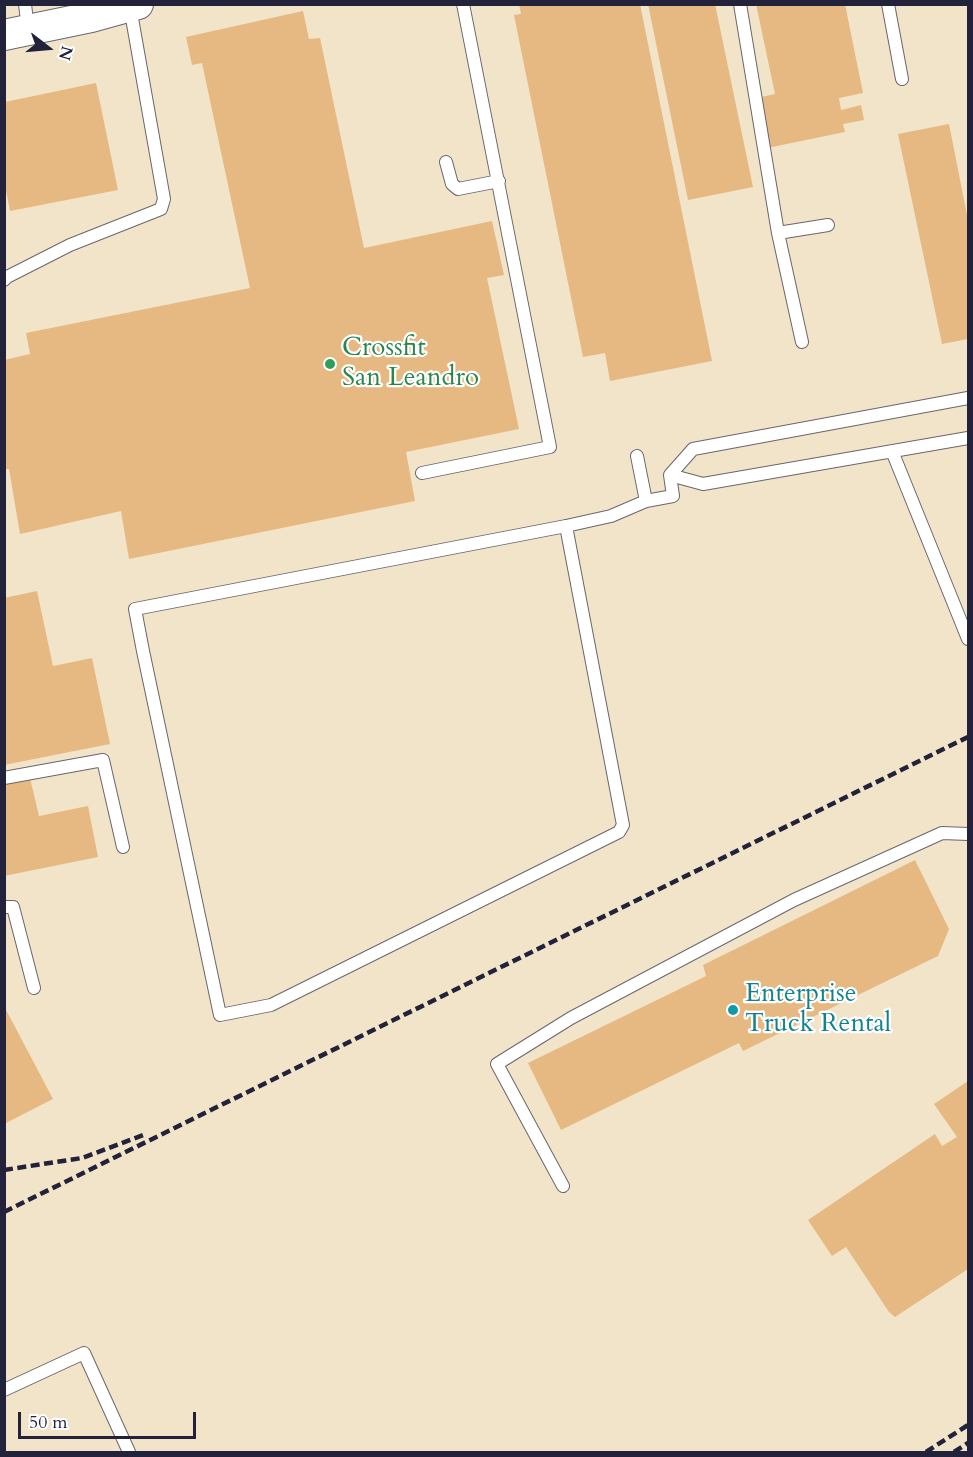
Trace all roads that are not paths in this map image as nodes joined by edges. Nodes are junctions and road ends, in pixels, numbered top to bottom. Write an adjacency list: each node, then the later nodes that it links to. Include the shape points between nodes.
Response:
1 (464, 4): 9 (lane)
2 (740, 4): 11 (lane)
3 (888, 4): 7 (lane)
4 (134, 5): 5 (street); 12 (lane, via 164,199 161,209 70,246)
5 (90, 11): 6 (street)
6 (19, 23)
7 (902, 79)
8 (446, 162): 9 (lane, via 455,188)
9 (499, 181): 18 (lane, via 550,447)
10 (828, 225): 11 (lane)
11 (778, 233): 13 (lane)
12 (4, 280)
13 (802, 342)
14 (969, 398): 19 (lane, via 693,449)
15 (969, 438): 16 (lane)
16 (892, 451): 19 (lane, via 703,484); 22 (lane)
17 (637, 456): 20 (lane)
18 (422, 473)
19 (670, 475): 20 (lane, via 673,496)
20 (646, 501): 21 (lane, via 611,516)
21 (566, 526): 21 (lane, via 135,609 220,1015 271,1005 619,832 623,825)
22 (969, 639)
23 (4, 778): 25 (lane, via 103,760)
24 (969, 834): 28 (lane, via 942,833 794,900 571,1018 497,1064)
25 (123, 847)
26 (4, 907): 27 (lane, via 13,908)
27 (34, 988)
28 (563, 1186)
29 (4, 1390): 30 (lane, via 84,1353)
30 (129, 1452)

